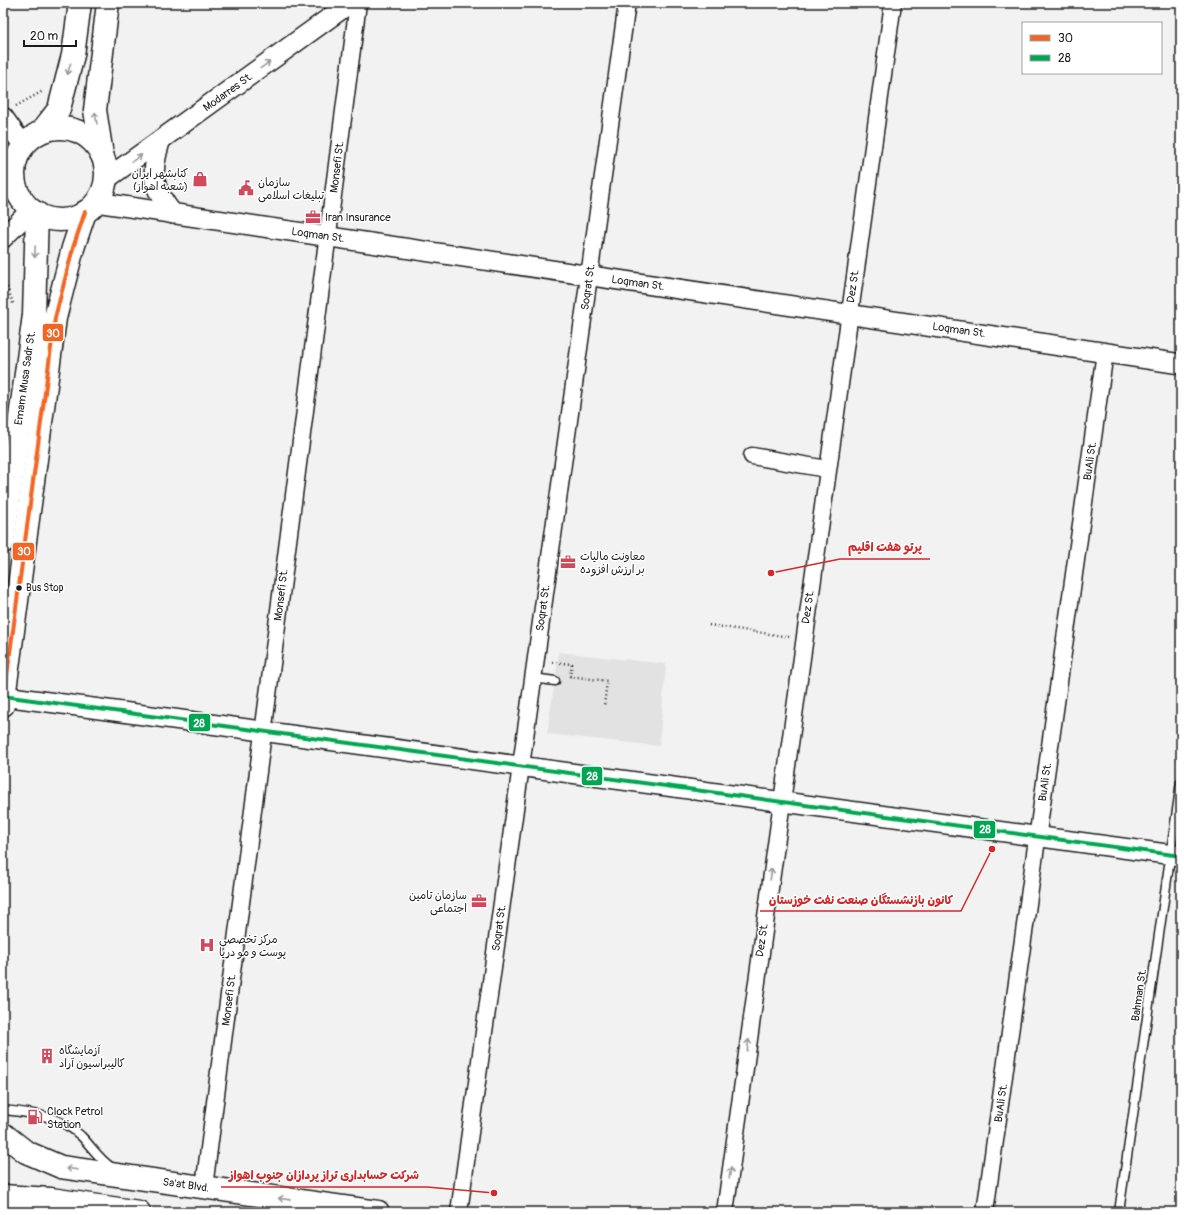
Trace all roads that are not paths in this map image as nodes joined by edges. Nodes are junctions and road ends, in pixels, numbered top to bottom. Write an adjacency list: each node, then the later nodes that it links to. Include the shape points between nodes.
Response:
1 (80, 3): 8 (main road, one-way to 8, via 73,55 59,109)
2 (108, 3): 11 (main road, one-way to 2, via 95,110)
3 (350, 3): 9 (street, Modarres St., one-way to 3)
4 (358, 3): 16 (street, Monsefi St.)
5 (627, 3): 18 (street, Soqrat St.)
6 (893, 3): 19 (street, Dez St.)
7 (3, 118): 10 (street)
8 (42, 131): 10 (main road); 11 (main road, via 56,128 71,129 95,144)
9 (160, 142): 12 (street, Modarres St., one-way to 9); 15 (street, via 154,161 154,180 160,198)
10 (23, 145): 14 (main road, via 16,158 15,186 21,199)
11 (102, 157): 12 (main road)
12 (105, 180): 13 (main road, via 102,192)
13 (90, 207): 14 (main road, via 72,218 58,220); 15 (street, Loqman St.); 27 (main road, Emam Musa Sadr St., via 73,248 55,318)
14 (34, 212): 17 (street); 24 (main road, Emam Musa Sadr St., one-way to 24, via 34,315)
15 (173, 214): 16 (street, Loqman St.)
16 (328, 237): 18 (street, Loqman St.); 28 (street, Monsefi St.)
17 (3, 238)
18 (590, 276): 19 (street, Loqman St.); 25 (street, Soqrat St.)
19 (849, 314): 20 (street, Loqman St.); 23 (street, Dez St.)
20 (1105, 352): 21 (street, Loqman St.); 32 (street, BuAli St.)
21 (1181, 364)
22 (752, 456): 23 (street)
23 (828, 468): 31 (street, Dez St.)
24 (3, 542)
25 (534, 678): 26 (lane); 29 (street, Soqrat St.)
26 (555, 681)
27 (3, 699): 28 (street)
28 (264, 731): 29 (street); 37 (street, Monsefi St.)
29 (521, 766): 31 (street); 41 (street, Soqrat St.)
30 (1181, 782): 33 (lane, Bahman St.)
31 (781, 802): 32 (street); 42 (street, Dez St., one-way to 31)
32 (1038, 837): 33 (street); 43 (street, BuAli St.)
33 (1176, 855): 44 (lane, Bahman St.)
34 (3, 1110): 36 (lane, via 52,1117 68,1125 82,1137 100,1160)
35 (3, 1134): 36 (main road, Sa'at Blvd., one-way to 35, via 61,1167 26,1152)
36 (126, 1176): 37 (main road, Sa'at Blvd.)
37 (204, 1187): 40 (main road, Sa'at Blvd., one-way to 37)
38 (3, 1196): 39 (main road, via 51,1199)
39 (139, 1212)
40 (378, 1212)
41 (459, 1212)
42 (725, 1212)
43 (986, 1212)
44 (1119, 1212)

